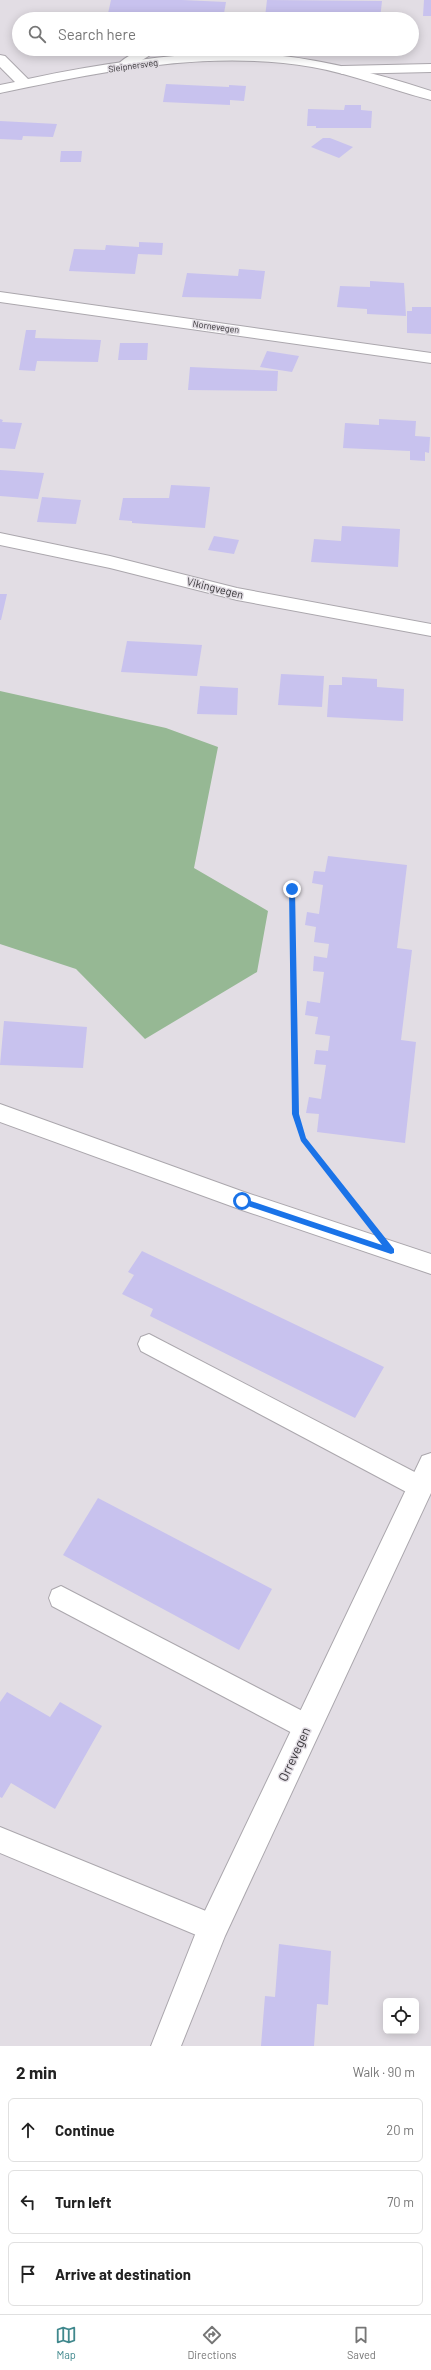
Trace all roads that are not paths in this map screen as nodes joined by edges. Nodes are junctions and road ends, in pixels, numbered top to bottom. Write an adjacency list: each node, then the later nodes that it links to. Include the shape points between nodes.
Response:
1 (138, 56): 3 (lane)
2 (0, 59): 6 (street)
3 (122, 67): 5 (street, Sleipnersveg, via 231,56 274,58); 6 (street, Sleipnersveg)
4 (431, 68): 5 (lane)
5 (342, 70): 8 (street, Sleipnersveg)
6 (25, 84): 7 (street, Sleipnersveg)
7 (0, 89)
8 (431, 96)
9 (0, 297): 10 (street, Nornevegen)
10 (431, 358)
11 (0, 539): 12 (street, Vikingvegen, via 110,562 237,594)
12 (431, 630)
13 (0, 1114): 14 (lane, via 242,1201)
14 (431, 1264)
15 (149, 1344): 16 (lane)
16 (426, 1476): 18 (street, Orrevegen)
17 (61, 1598): 18 (lane)
18 (307, 1727): 20 (street, Orrevegen)
19 (0, 1840): 20 (lane)
20 (213, 1928): 21 (street, Orrevegen)
21 (166, 2046)

